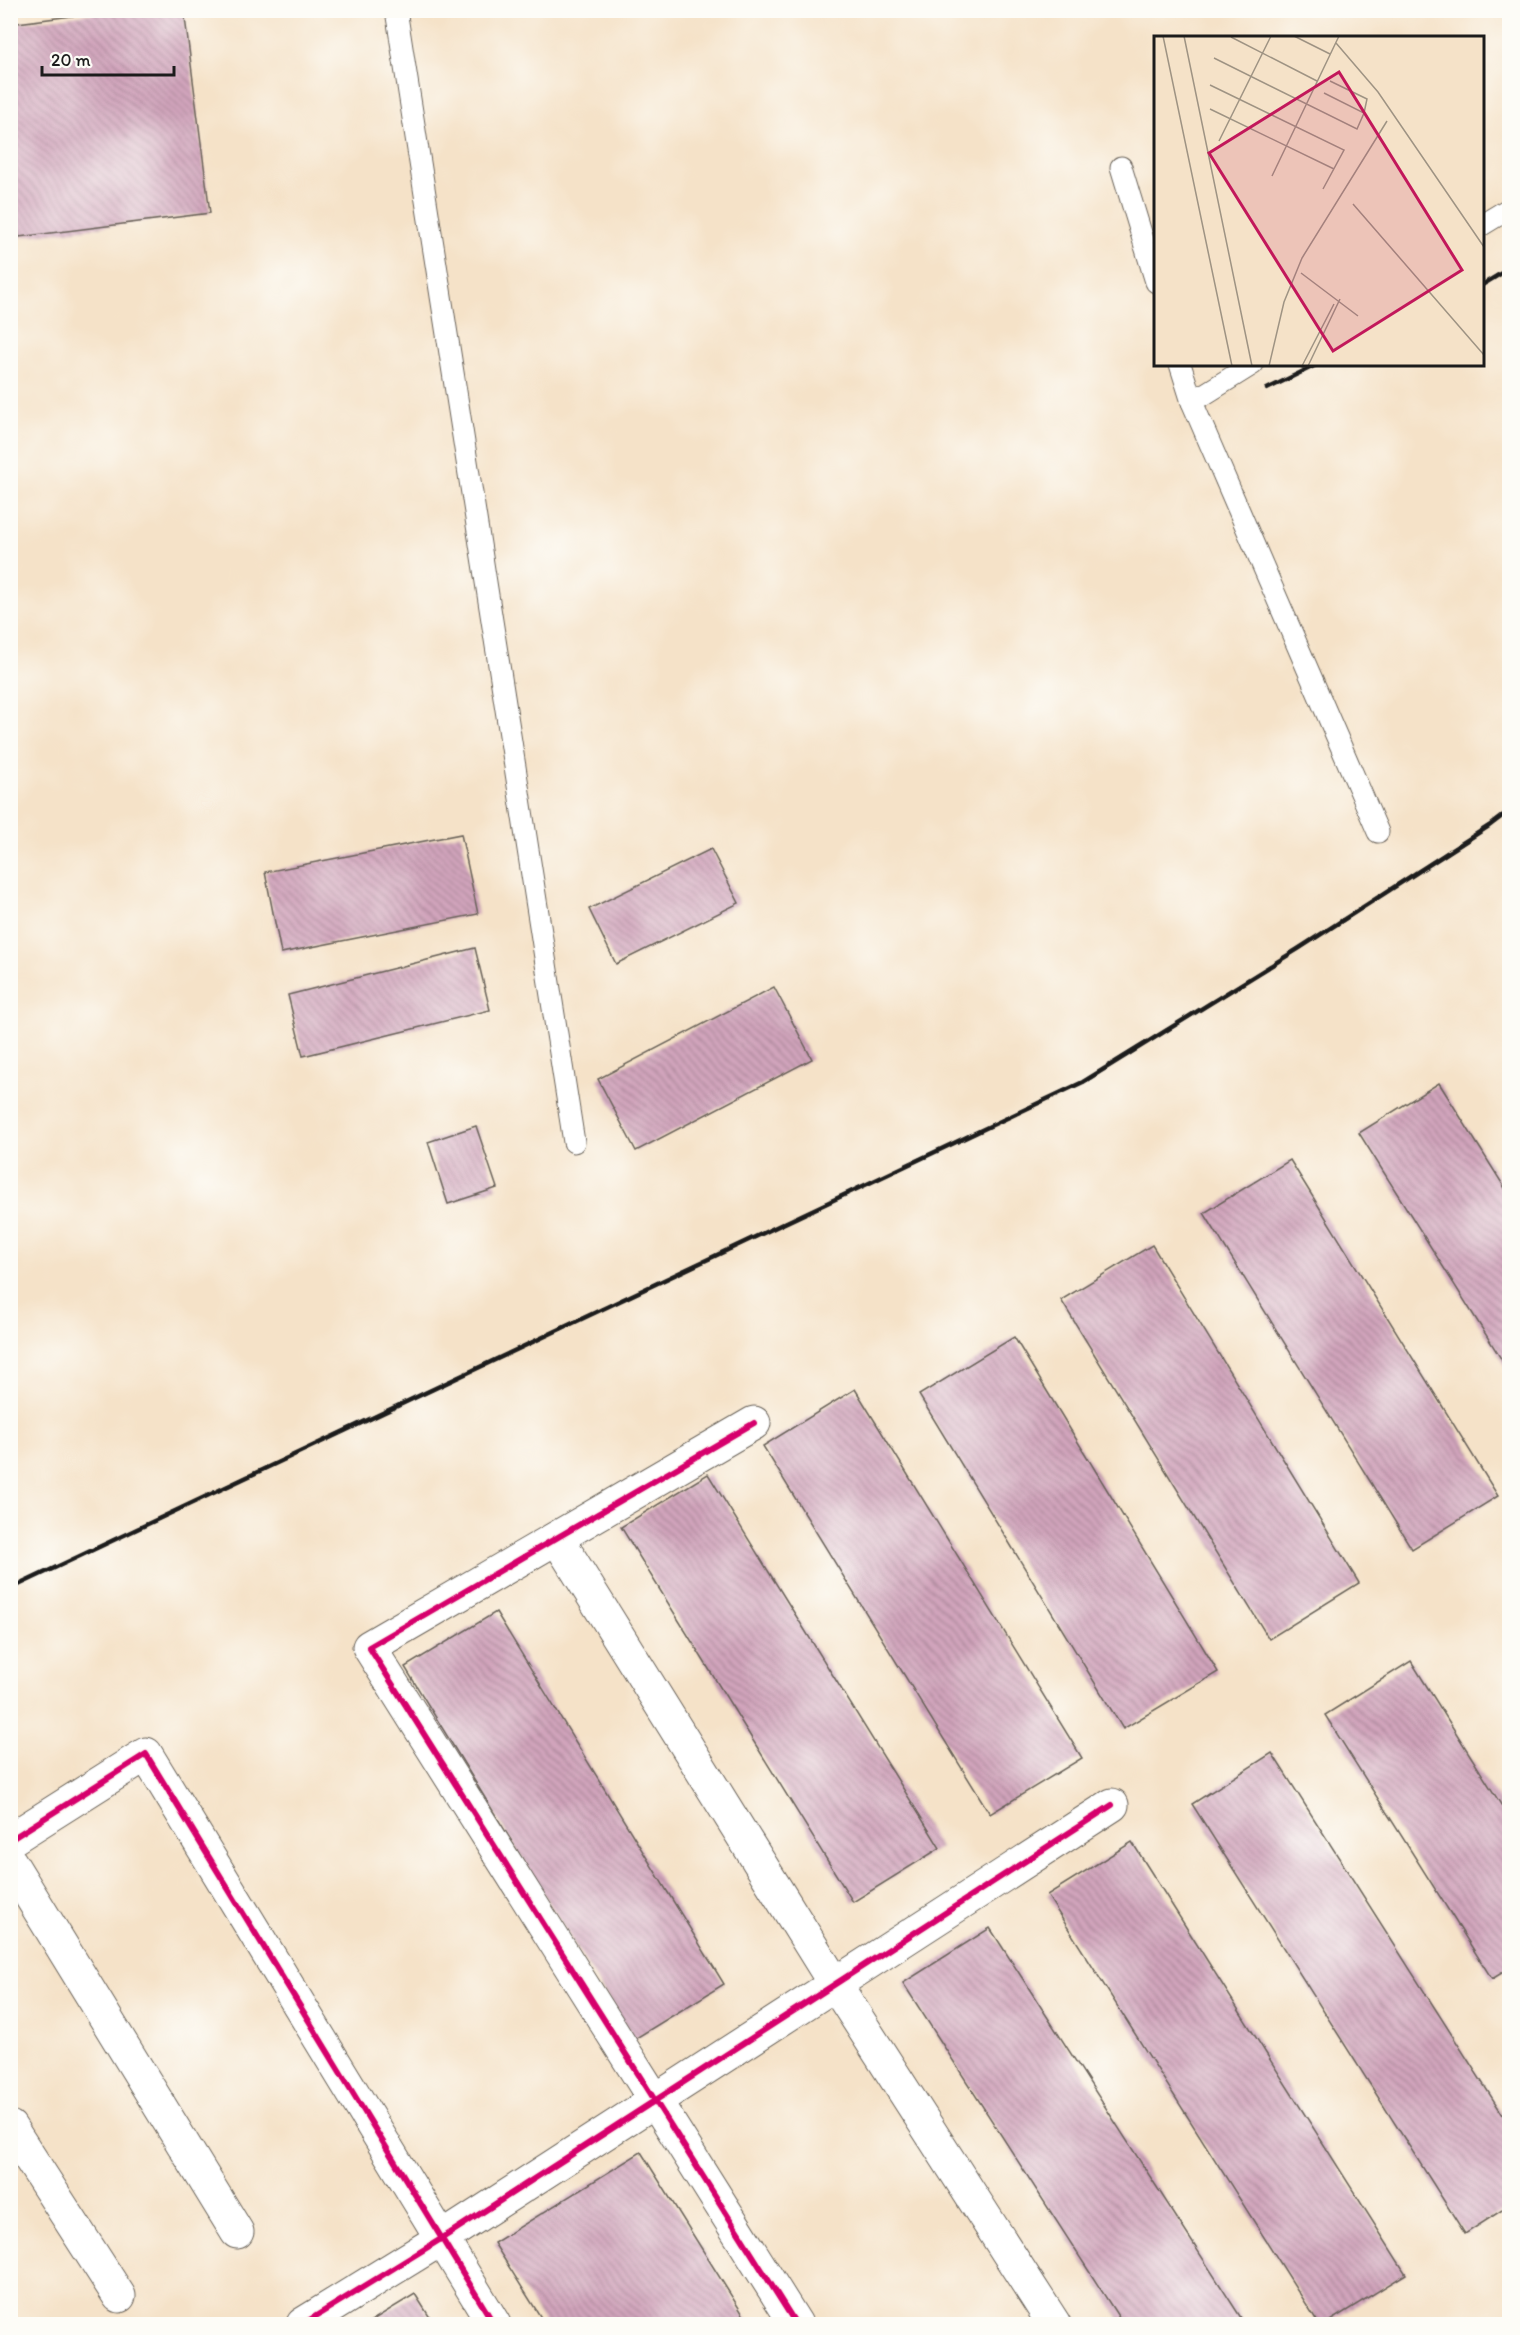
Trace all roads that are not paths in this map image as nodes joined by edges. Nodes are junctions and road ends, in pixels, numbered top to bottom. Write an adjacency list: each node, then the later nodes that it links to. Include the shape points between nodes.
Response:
1 (396, 10): 10 (lane)
2 (1120, 167): 5 (lane)
3 (1509, 208): 4 (lane)
4 (1484, 224)
5 (1154, 279)
6 (1181, 366): 8 (lane)
7 (1250, 366): 8 (lane)
8 (1192, 402): 9 (lane)
9 (1378, 832)
10 (574, 1142)
11 (754, 1423): 12 (street)
12 (557, 1538): 16 (street); 17 (street, via 369,1647)
13 (1112, 1805): 16 (street)
14 (10, 1840): 20 (street, via 146,1754)
15 (10, 1862): 19 (street)
16 (835, 1984): 17 (street); 25 (street)
17 (656, 2100): 20 (street); 24 (street)
18 (10, 2127): 21 (street)
19 (237, 2232)
20 (441, 2239): 22 (street); 23 (street)
21 (119, 2296)
22 (303, 2325)
23 (494, 2325)
24 (796, 2325)
25 (1054, 2325)

